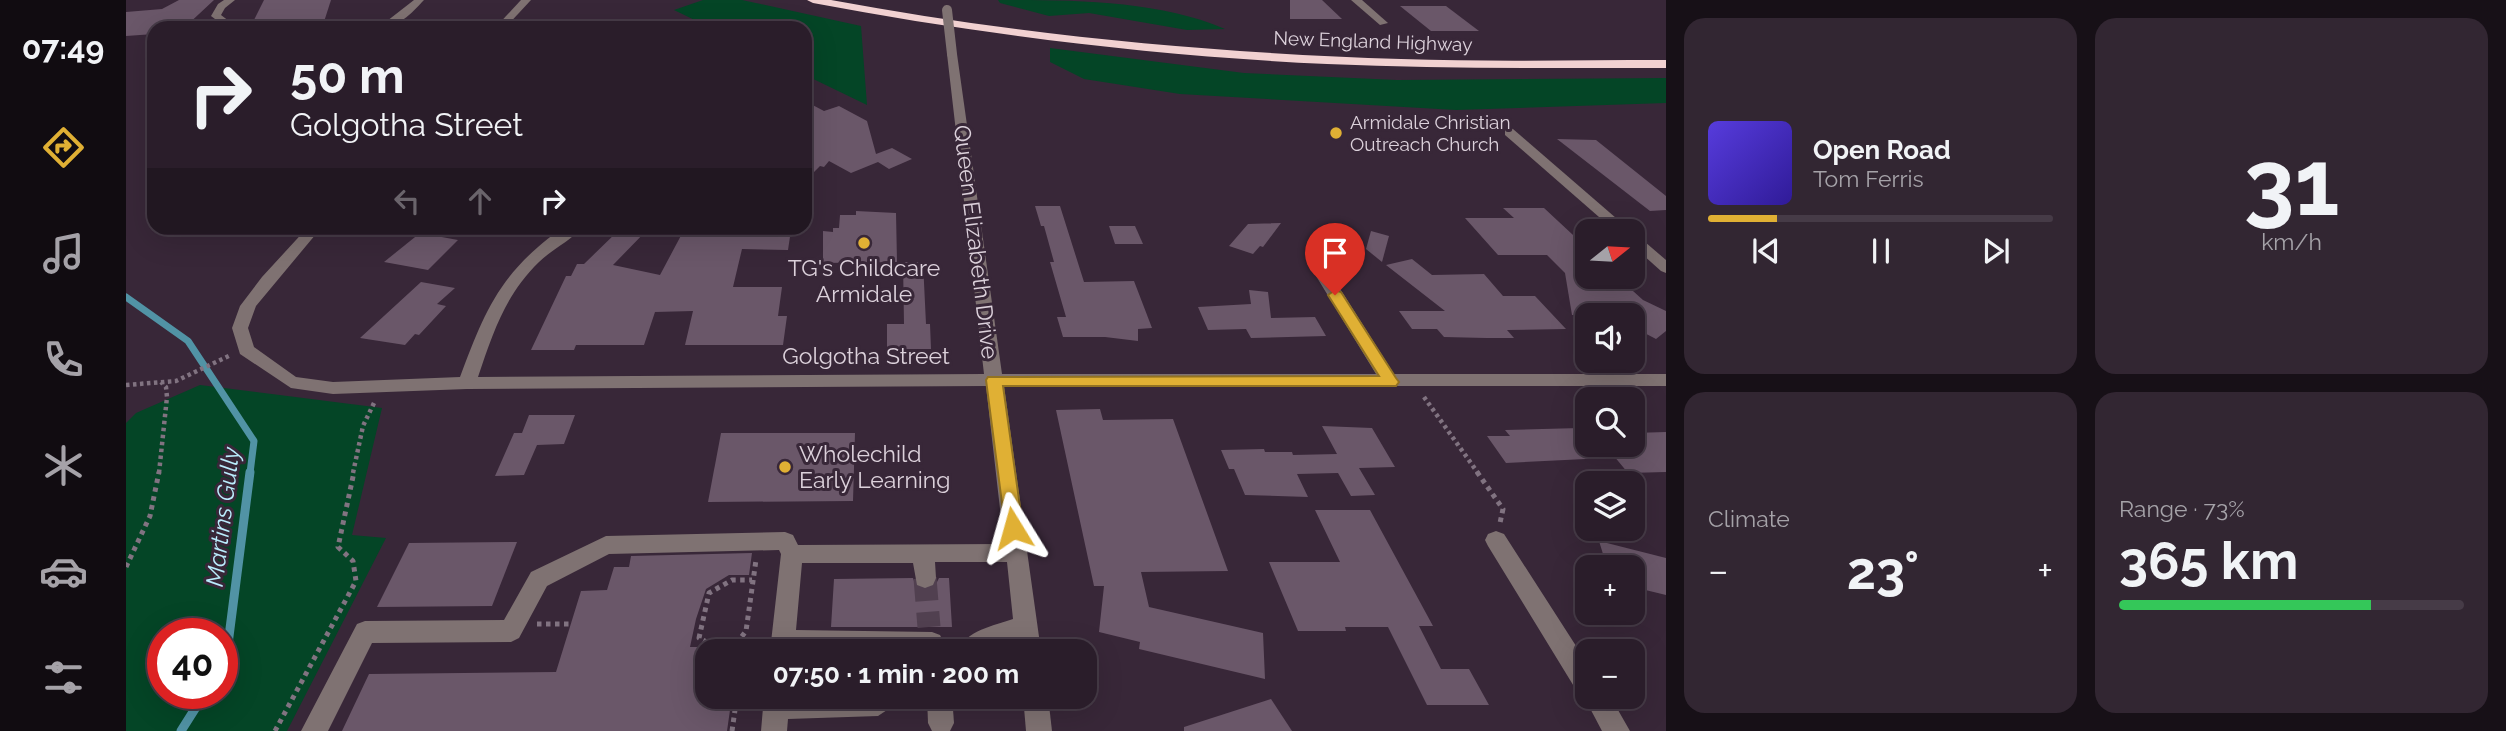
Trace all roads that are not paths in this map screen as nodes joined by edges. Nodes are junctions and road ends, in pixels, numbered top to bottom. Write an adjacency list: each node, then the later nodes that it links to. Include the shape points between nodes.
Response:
1 (230, 0): 8 (street, via 216,16)
2 (419, 0): 9 (street)
3 (526, 0): 10 (street)
4 (813, 0): 12 (highway, New England Highway, via 975,29)
5 (845, 0): 12 (highway, New England Highway)
6 (1356, 0): 11 (street)
7 (946, 5): 21 (street, Queen Elizabeth Drive, bridge)
8 (223, 21)
9 (395, 21)
10 (506, 21)
11 (1383, 23)
12 (1079, 40): 13 (highway, New England Highway, via 1376,62)
13 (1666, 64)
14 (1509, 132): 15 (street)
15 (1610, 219)
16 (307, 235): 24 (street, Golgotha Street, via 248,306 240,328 240,351 291,382 333,388)
17 (563, 235): 24 (street, via 515,281 490,318)
18 (1645, 250): 19 (street)
19 (1666, 268)
20 (1324, 276): 23 (street)
21 (994, 380): 23 (street, Golgotha Street); 24 (street, Golgotha Street); 27 (street, Queen Elizabeth Drive)
22 (1666, 380): 23 (street, Golgotha Street)
23 (1390, 382)
24 (467, 383)
25 (1496, 540): 34 (street)
26 (923, 553): 27 (street); 28 (street); 29 (street)
27 (1017, 553): 30 (street, Queen Elizabeth Drive)
28 (792, 554): 31 (street); 41 (street, via 785,541 607,545 540,579 511,631 365,632)
29 (925, 578)
30 (1026, 625): 32 (street); 33 (street, Queen Elizabeth Drive)
31 (783, 639)
32 (984, 639)
33 (1028, 639)
34 (1575, 666)
35 (805, 709): 39 (street)
36 (940, 709): 40 (street)
37 (1037, 709): 42 (street)
38 (1603, 709): 43 (street)
39 (776, 711)
40 (941, 723)
41 (314, 731)
42 (1040, 731)
43 (1617, 731)

